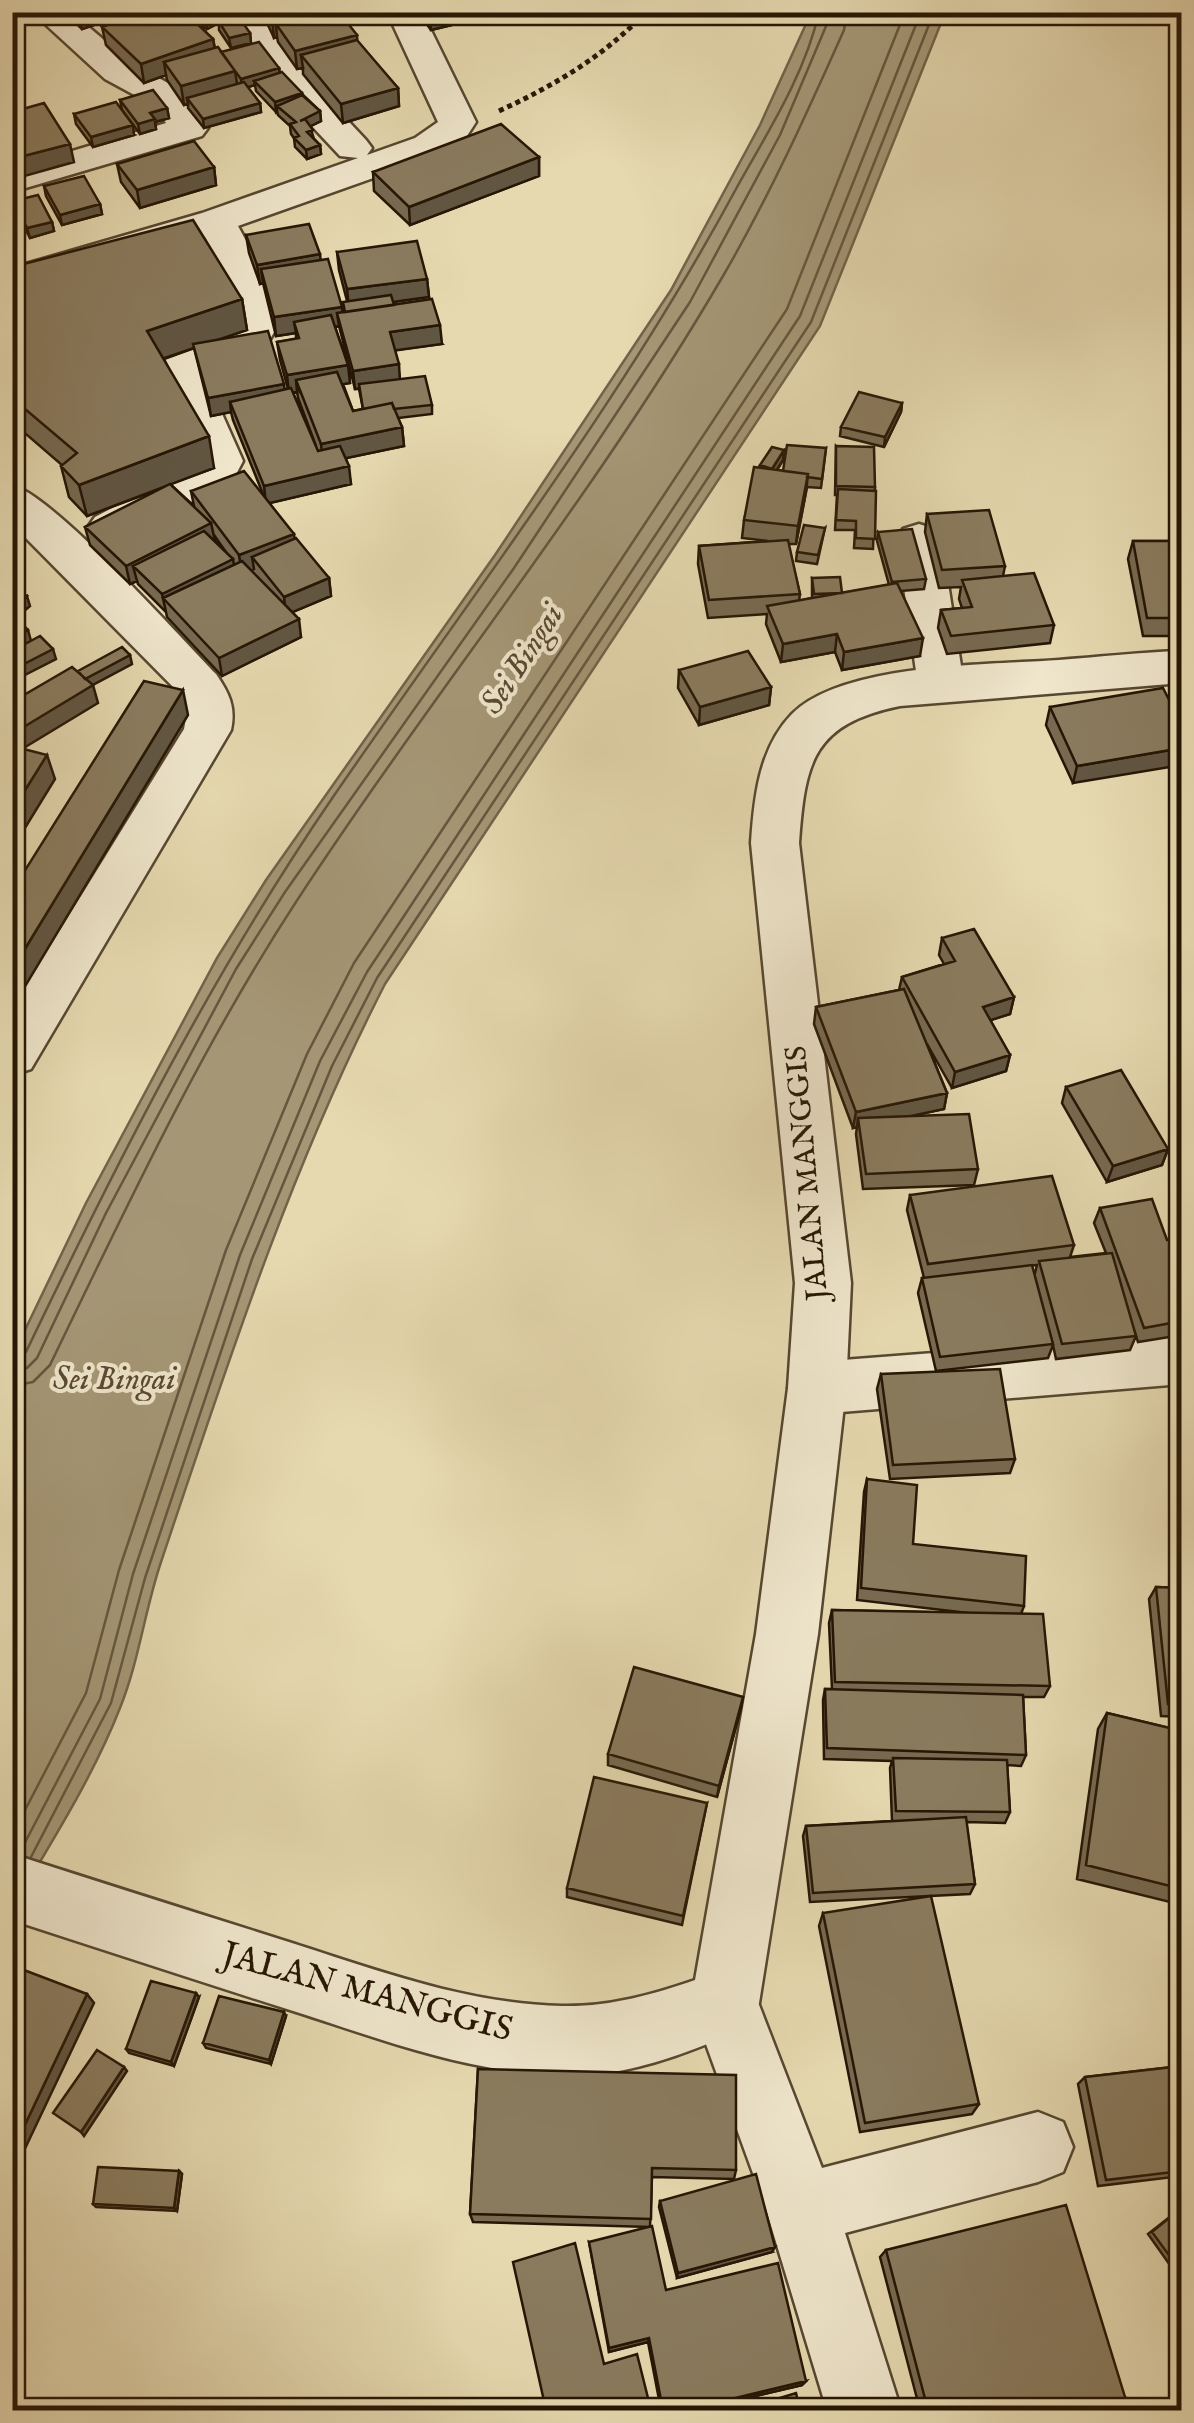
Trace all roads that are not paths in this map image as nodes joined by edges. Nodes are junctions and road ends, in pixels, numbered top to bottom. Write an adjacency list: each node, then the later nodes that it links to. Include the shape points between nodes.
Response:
1 (49, 12): 7 (street, via 118,70 166,98 189,128)
2 (237, 12): 6 (street)
3 (368, 12): 5 (street, via 418,116)
4 (404, 12): 5 (street, via 457,122)
5 (434, 129): 6 (street); 8 (street, via 428,146)
6 (353, 148): 9 (street, via 200,202)
7 (12, 181)
8 (216, 222): 10 (street); 13 (street, via 266,314 255,332 180,366 222,462)
9 (12, 256)
10 (12, 281)
11 (12, 499): 13 (street)
12 (920, 540): 15 (street)
13 (68, 550): 16 (street, via 206,694 211,717)
14 (1182, 667): 15 (street, JALAN MANGGIS)
15 (941, 685): 18 (street, JALAN MANGGIS, via 860,699 819,717 794,746 779,790 779,909 823,1283)
16 (12, 1054)
17 (1182, 1359): 18 (street)
18 (817, 1388): 20 (street, JALAN MANGGIS, via 787,1634)
19 (12, 1887): 20 (street, JALAN MANGGIS, via 380,2005 484,2031 604,2039)
20 (725, 2003): 22 (street)
21 (1038, 2146): 22 (street)
22 (802, 2209): 23 (street)
23 (864, 2410)

